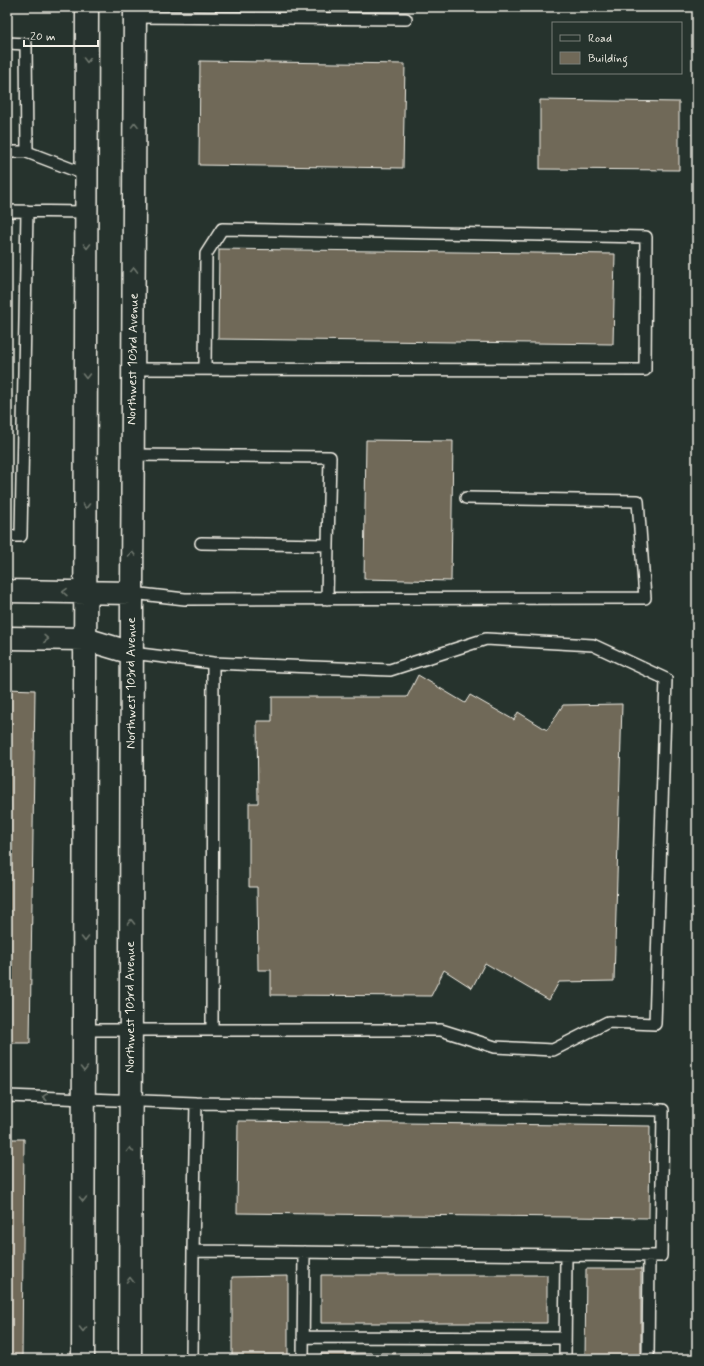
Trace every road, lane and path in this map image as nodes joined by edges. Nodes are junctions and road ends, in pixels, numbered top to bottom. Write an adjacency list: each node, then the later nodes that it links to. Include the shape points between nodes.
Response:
1 (87, 7): 7 (street, one-way to 7)
2 (135, 12): 3 (lane); 11 (street, Northwest 103rd Avenue, one-way to 2)
3 (406, 19)
4 (7, 43): 6 (lane, via 26,44)
5 (7, 152): 6 (lane)
6 (27, 152): 7 (lane)
7 (87, 175): 10 (street)
8 (7, 211): 9 (lane)
9 (28, 211): 10 (lane); 15 (lane, via 21,536)
10 (87, 212): 19 (street, one-way to 19)
11 (132, 369): 12 (lane); 13 (street, Northwest 103rd Avenue)
12 (205, 369): 12 (lane, via 645,370 646,237 222,229 206,254)
13 (132, 455): 17 (lane, via 330,457); 20 (street, Northwest 103rd Avenue, one-way to 13)
14 (466, 498): 21 (lane, via 638,501 645,598)
15 (7, 536)
16 (201, 543): 17 (lane)
17 (328, 545): 21 (lane)
18 (7, 591): 19 (street, one-way to 18)
19 (86, 592): 20 (street); 23 (street)
20 (132, 593): 21 (lane, via 185,599); 24 (street, Northwest 103rd Avenue)
21 (327, 599)
22 (7, 638): 23 (street, one-way to 23)
23 (85, 639): 24 (street); 26 (street, one-way to 26)
24 (132, 653): 25 (lane); 27 (street, Northwest 103rd Avenue, one-way to 24)
25 (214, 663): 28 (lane); 28 (lane, via 390,670 486,639 593,645 666,680 655,1024 608,1022 553,1050 495,1048 441,1030)
26 (84, 1030): 27 (lane); 30 (street, one-way to 30)
27 (130, 1030): 28 (lane); 31 (street, Northwest 103rd Avenue)
28 (212, 1030)
29 (7, 1096): 30 (lane, one-way to 29)
30 (84, 1099): 31 (lane); 39 (street, one-way to 39)
31 (130, 1101): 32 (lane); 40 (street, Northwest 103rd Avenue, one-way to 31)
32 (196, 1103): 33 (lane); 36 (lane, via 663,1110 661,1256)
33 (193, 1250): 34 (lane); 41 (lane)
34 (304, 1252): 35 (lane); 37 (lane)
35 (566, 1256): 36 (lane); 38 (lane)
36 (649, 1256): 44 (lane)
37 (303, 1337): 38 (lane); 42 (lane)
38 (566, 1338): 43 (lane)
39 (82, 1359)
40 (130, 1359)
41 (192, 1359)
42 (303, 1359)
43 (565, 1359)
44 (648, 1359)

